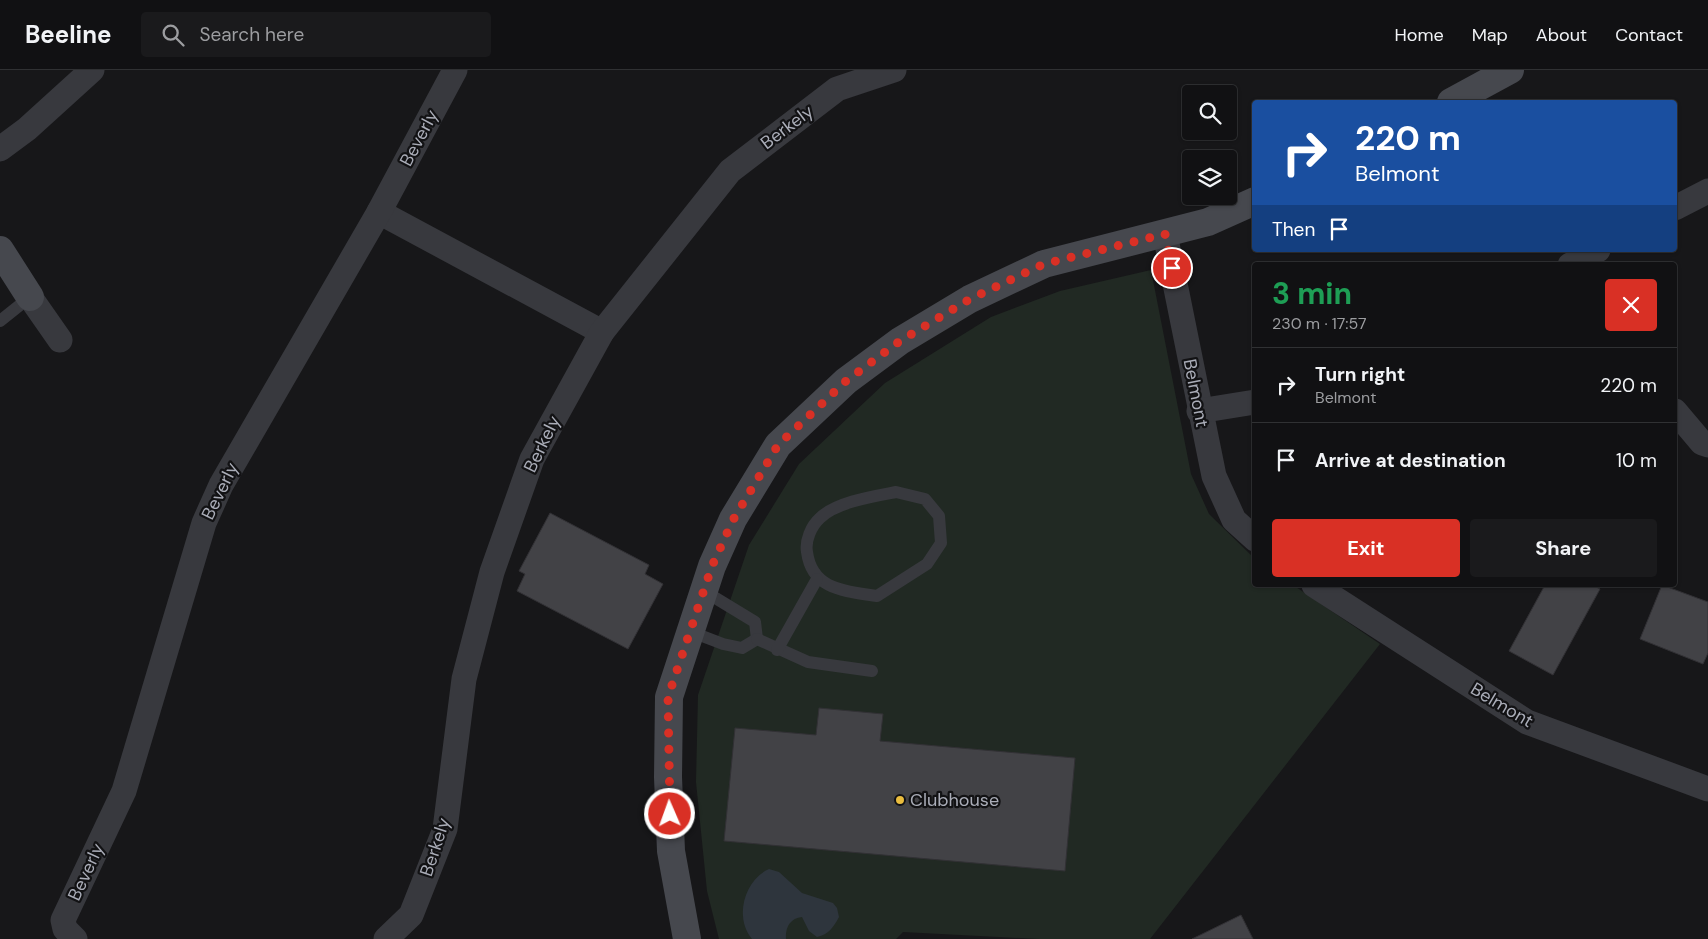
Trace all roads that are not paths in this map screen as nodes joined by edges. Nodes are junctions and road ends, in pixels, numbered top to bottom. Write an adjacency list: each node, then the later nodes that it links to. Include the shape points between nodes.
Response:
1 (92, 70): 6 (street)
2 (455, 70): 10 (street, Beverly)
3 (894, 70): 17 (street, Berkely, via 837,89 730,170)
4 (1510, 70): 5 (street)
5 (1454, 100)
6 (0, 149)
7 (1708, 191): 9 (street)
8 (1252, 201): 11 (street, via 1208,222)
9 (1677, 207)
10 (378, 212): 17 (street); 32 (street, Beverly, via 221,485 204,523 124,791 63,920 65,929)
11 (1165, 234): 20 (street, Belmont); 26 (street, via 1044,264 963,304 900,341 846,381 778,445 733,520)
12 (0, 250): 15 (street)
13 (1594, 252): 14 (street)
14 (1576, 262)
15 (30, 297): 16 (lane); 18 (street)
16 (0, 321)
17 (602, 332): 33 (street, Berkely, via 532,459 525,478 492,572 464,679 445,829 411,916)
18 (60, 340)
19 (1252, 402): 20 (street)
20 (1199, 411): 23 (street, Belmont, via 1214,476 1234,520)
21 (1677, 413): 22 (street, via 1702,443)
22 (1708, 445)
23 (1252, 536)
24 (817, 579): 24 (lane, via 843,591 877,596 927,564 941,543 939,516 925,498 896,492 839,507 820,518 805,542 808,564); 29 (lane)
25 (1317, 587): 31 (street, Belmont, via 1527,722)
26 (704, 591): 27 (street); 28 (lane, via 755,622)
27 (689, 631): 28 (lane, via 742,648); 34 (street, via 668,697 671,851)
28 (757, 639): 29 (lane)
29 (778, 650): 30 (lane, via 808,662)
30 (872, 671)
31 (1708, 789)
32 (75, 939)
33 (386, 939)
34 (687, 939)

